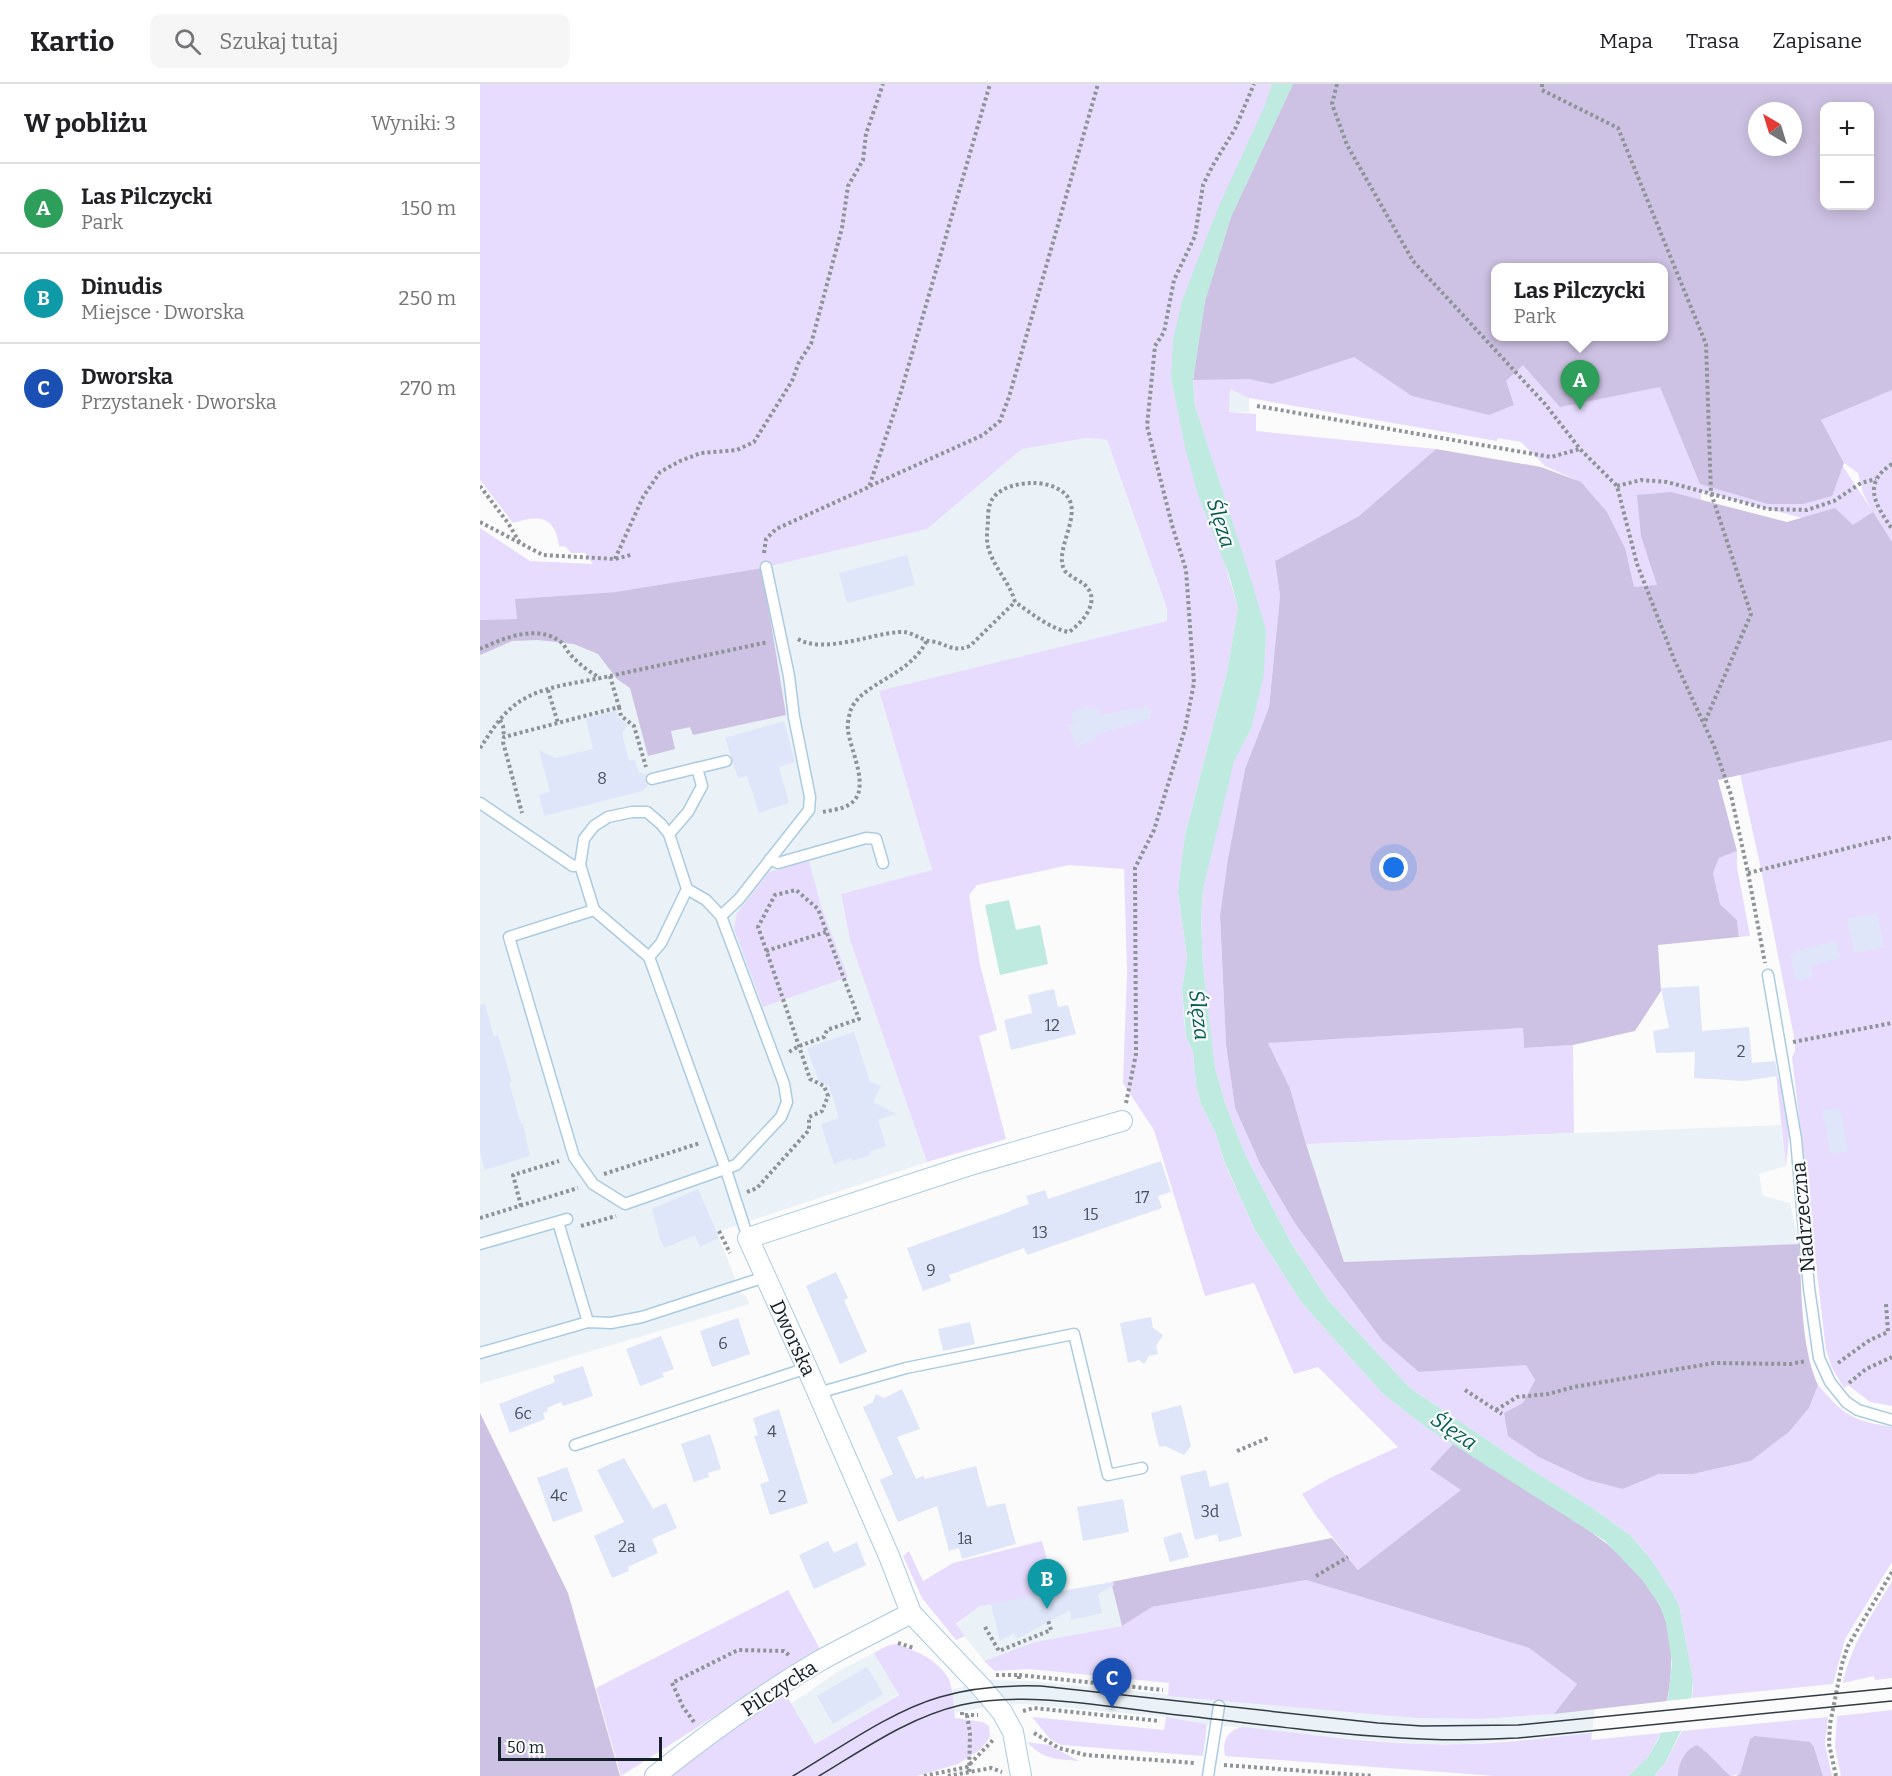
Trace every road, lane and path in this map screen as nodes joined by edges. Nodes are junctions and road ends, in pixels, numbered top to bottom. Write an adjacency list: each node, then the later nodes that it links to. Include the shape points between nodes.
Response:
1 (883, 84): 19 (path, via 866,134 863,160 848,186 842,228 811,344 792,381 754,442 737,450 701,453 660,472 643,497)
2 (990, 84): 13 (path, via 900,395)
3 (1098, 84): 13 (path, via 1000,421 982,435)
4 (1254, 84): 55 (path, via 1241,117 1203,185 1195,236 1174,280 1164,332 1155,346 1147,426 1186,570 1194,683 1185,729 1154,830 1135,868 1136,1053)
5 (1338, 84): 8 (path, via 1332,104 1347,145 1413,261 1545,404)
6 (1542, 84): 14 (path, via 1542,90 1618,128 1706,344)
7 (1257, 406): 8 (path, via 1551,457)
8 (1580, 449): 12 (path)
9 (1892, 464): 10 (path)
10 (1876, 478): 14 (path, via 1834,501 1807,510 1768,509); 16 (path, via 1875,499)
11 (480, 486): 17 (path)
12 (1617, 486): 14 (path, via 1641,480 1668,482); 31 (path, via 1637,564)
13 (869, 487): 20 (path, via 776,529 766,539)
14 (1711, 494): 31 (path, via 1751,614)
15 (480, 522): 17 (path)
16 (1892, 529)
17 (520, 544): 19 (path, via 543,555)
18 (631, 555): 19 (path)
19 (615, 559)
20 (766, 567): 22 (lane)
21 (1015, 602): 21 (path, via 988,547 990,504 995,495 1016,485 1054,487 1069,499 1071,507 1065,571 1091,592 1092,602 1082,620 1069,632); 23 (path, via 961,650)
22 (782, 639): 23 (path, via 793,637 805,644 821,645 902,632); 25 (path); 38 (lane, via 810,796)
23 (927, 640): 38 (path, via 916,658 857,698 851,708 848,730 859,774 857,798 842,808 815,813)
24 (480, 649): 26 (path, via 516,634 552,638)
25 (610, 676): 26 (path); 28 (path)
26 (601, 678): 27 (path)
27 (548, 690): 29 (path, via 522,699); 30 (path)
28 (619, 707): 30 (path); 36 (path, via 621,716 634,726)
29 (500, 720): 32 (path); 33 (path)
30 (558, 723): 32 (path)
31 (1704, 725): 45 (path, via 1731,795)
32 (504, 737): 40 (path)
33 (480, 748)
34 (726, 761): 35 (lane)
35 (697, 768): 36 (lane); 39 (lane, via 702,786 688,812)
36 (652, 779)
37 (480, 803): 40 (lane)
38 (809, 810): 42 (lane)
39 (669, 834): 44 (lane, via 647,813 608,817 584,838); 46 (lane)
40 (529, 837): 44 (lane, via 573,866)
41 (1892, 837): 45 (path)
42 (770, 859): 43 (lane, via 778,863 866,838 876,839); 48 (lane, via 739,900)
43 (884, 863)
44 (580, 865): 47 (lane)
45 (1748, 873): 52 (path)
46 (687, 889): 48 (lane, via 706,900); 51 (lane, via 661,943)
47 (594, 910): 51 (lane); 56 (lane, via 509,937)
48 (721, 916): 57 (lane, via 784,1084 787,1102 781,1117 736,1165)
49 (826, 932): 50 (path); 50 (path, via 818,909 796,890 775,895 758,927); 50 (path, via 859,1019 827,1030 824,1037 798,1044)
50 (766, 951)
51 (649, 957): 57 (lane)
52 (1768, 975): 54 (lane, Nadrzeczna)
53 (1892, 1023): 54 (path)
54 (1780, 1045): 68 (lane, Nadrzeczna, via 1796,1139 1810,1307)
55 (1122, 1121): 61 (street, via 967,1166)
56 (574, 1157): 58 (lane, via 593,1184); 59 (path, via 513,1175)
57 (726, 1170): 58 (lane); 61 (lane)
58 (626, 1204): 60 (path, via 623,1214)
59 (522, 1206)
60 (574, 1228)
61 (748, 1238): 63 (street, Dworska)
62 (480, 1244): 65 (lane, via 562,1220)
63 (765, 1277): 65 (lane, via 642,1317 611,1323); 69 (street, Dworska)
64 (1886, 1304): 70 (path, via 1888,1332)
65 (588, 1322): 66 (lane)
66 (480, 1353)
67 (1892, 1357): 71 (path)
68 (1819, 1359): 70 (lane, Nadrzeczna); 74 (path, via 1790,1364 1714,1363 1517,1397)
69 (807, 1368): 73 (street, Dworska); 78 (lane)
70 (1824, 1369): 71 (lane, Nadrzeczna)
71 (1834, 1388): 76 (lane, Nadrzeczna, via 1858,1410)
72 (1465, 1390): 74 (path)
73 (818, 1393): 80 (lane, via 906,1368 1074,1335 1108,1475); 84 (street, Dworska)
74 (1496, 1410): 75 (path)
75 (1502, 1414)
76 (1892, 1420)
77 (1268, 1438): 79 (path)
78 (575, 1445)
79 (1237, 1451)
80 (1142, 1468)
81 (1348, 1557): 83 (path)
82 (1892, 1572): 108 (path, via 1848,1646 1842,1664 1830,1724 1829,1744)
83 (1316, 1576)
84 (911, 1613): 87 (street, Pilczycka); 102 (street, Dworska, via 1002,1712 1013,1732)
85 (1048, 1620): 86 (path, via 1050,1630 999,1651)
86 (985, 1627)
87 (878, 1631): 88 (path, via 886,1645 897,1643); 89 (street, Pilczycka)
88 (923, 1653)
89 (808, 1668): 98 (street, Pilczycka); 98 (path, via 783,1651 738,1650 672,1683 683,1707)
90 (1019, 1675): 91 (path)
91 (1163, 1690)
92 (1219, 1706): 106 (lane)
93 (1020, 1711): 95 (path, via 1034,1708)
94 (967, 1715): 101 (path)
95 (1160, 1720)
96 (1031, 1732): 99 (path, via 1059,1748 1086,1755)
97 (997, 1735): 101 (path)
98 (705, 1737): 103 (street, Pilczycka)
99 (1197, 1763)
100 (1230, 1766): 107 (path)
101 (968, 1771): 102 (path, via 991,1768); 104 (path); 105 (path)
102 (1014, 1775)
103 (655, 1776)
104 (924, 1776)
105 (948, 1776)
106 (1208, 1776)
107 (1372, 1776)
108 (1836, 1776)

